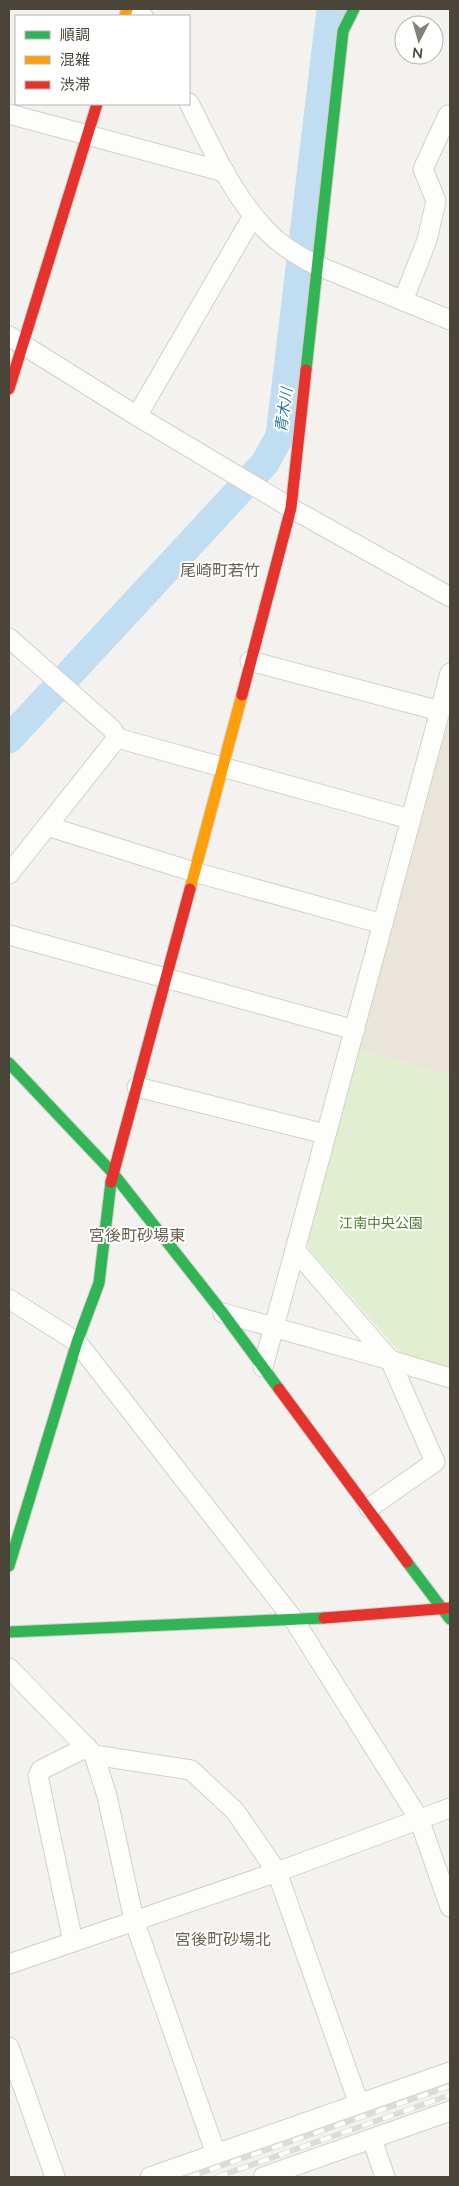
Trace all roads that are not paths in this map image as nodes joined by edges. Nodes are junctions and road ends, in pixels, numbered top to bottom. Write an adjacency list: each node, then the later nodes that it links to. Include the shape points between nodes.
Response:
1 (354, 9): 9 (street, via 343,31)
2 (97, 105): 6 (street)
3 (190, 105): 7 (street)
4 (9, 114): 6 (street)
5 (450, 116): 10 (street, via 423,169 436,201 427,240)
6 (87, 136): 7 (street); 12 (street)
7 (225, 172): 8 (street)
8 (253, 216): 9 (street, via 267,232); 14 (street)
9 (307, 260): 10 (street); 15 (street)
10 (403, 301): 11 (street)
11 (450, 320)
12 (16, 340): 13 (street); 14 (street)
13 (9, 389)
14 (137, 416): 15 (street)
15 (291, 508): 16 (street); 18 (street)
16 (450, 597)
17 (9, 638): 21 (street, via 112,729)
18 (250, 661): 20 (street); 22 (street)
19 (450, 673): 20 (street)
20 (440, 712): 23 (street)
21 (117, 738): 22 (street); 24 (street)
22 (221, 767): 23 (street); 25 (street)
23 (410, 818): 27 (street)
24 (47, 826): 25 (street); 26 (street)
25 (194, 872): 27 (street); 29 (street)
26 (9, 874)
27 (383, 924): 30 (street)
28 (9, 935): 29 (street)
29 (167, 978): 30 (street); 32 (street)
30 (355, 1030): 33 (street)
31 (13, 1075): 34 (street)
32 (137, 1087): 33 (street); 34 (street)
33 (325, 1134): 35 (street)
34 (112, 1172): 37 (street); 39 (street, via 99,1284)
35 (295, 1250): 38 (street); 40 (street)
36 (9, 1298): 39 (street)
37 (223, 1313): 38 (street); 41 (street)
38 (273, 1327): 40 (street); 41 (street)
39 (77, 1342): 45 (street); 48 (street)
40 (390, 1360): 42 (street); 43 (street)
41 (263, 1367): 44 (street)
42 (450, 1378)
43 (442, 1464): 44 (street)
44 (370, 1508): 46 (street)
45 (9, 1566)
46 (446, 1608): 47 (street); 48 (street)
47 (450, 1619)
48 (294, 1620): 49 (street); 53 (street)
49 (9, 1632)
50 (9, 1668): 51 (street)
51 (90, 1751): 54 (street, via 191,1770 235,1811); 56 (street, via 107,1796); 57 (street, via 41,1770 38,1776)
52 (450, 1808): 53 (street)
53 (419, 1819): 54 (street); 55 (street)
54 (277, 1872): 56 (street); 61 (street)
55 (450, 1908)
56 (134, 1920): 57 (street); 64 (street)
57 (73, 1942): 58 (street)
58 (9, 1964)
59 (9, 2047): 65 (street)
60 (450, 2072): 61 (street)
61 (359, 2104): 64 (street)
62 (450, 2111): 63 (street)
63 (372, 2139): 67 (street); 68 (street)
64 (216, 2154): 66 (street)
65 (55, 2177)
66 (150, 2177)
67 (263, 2177)
68 (385, 2177)

